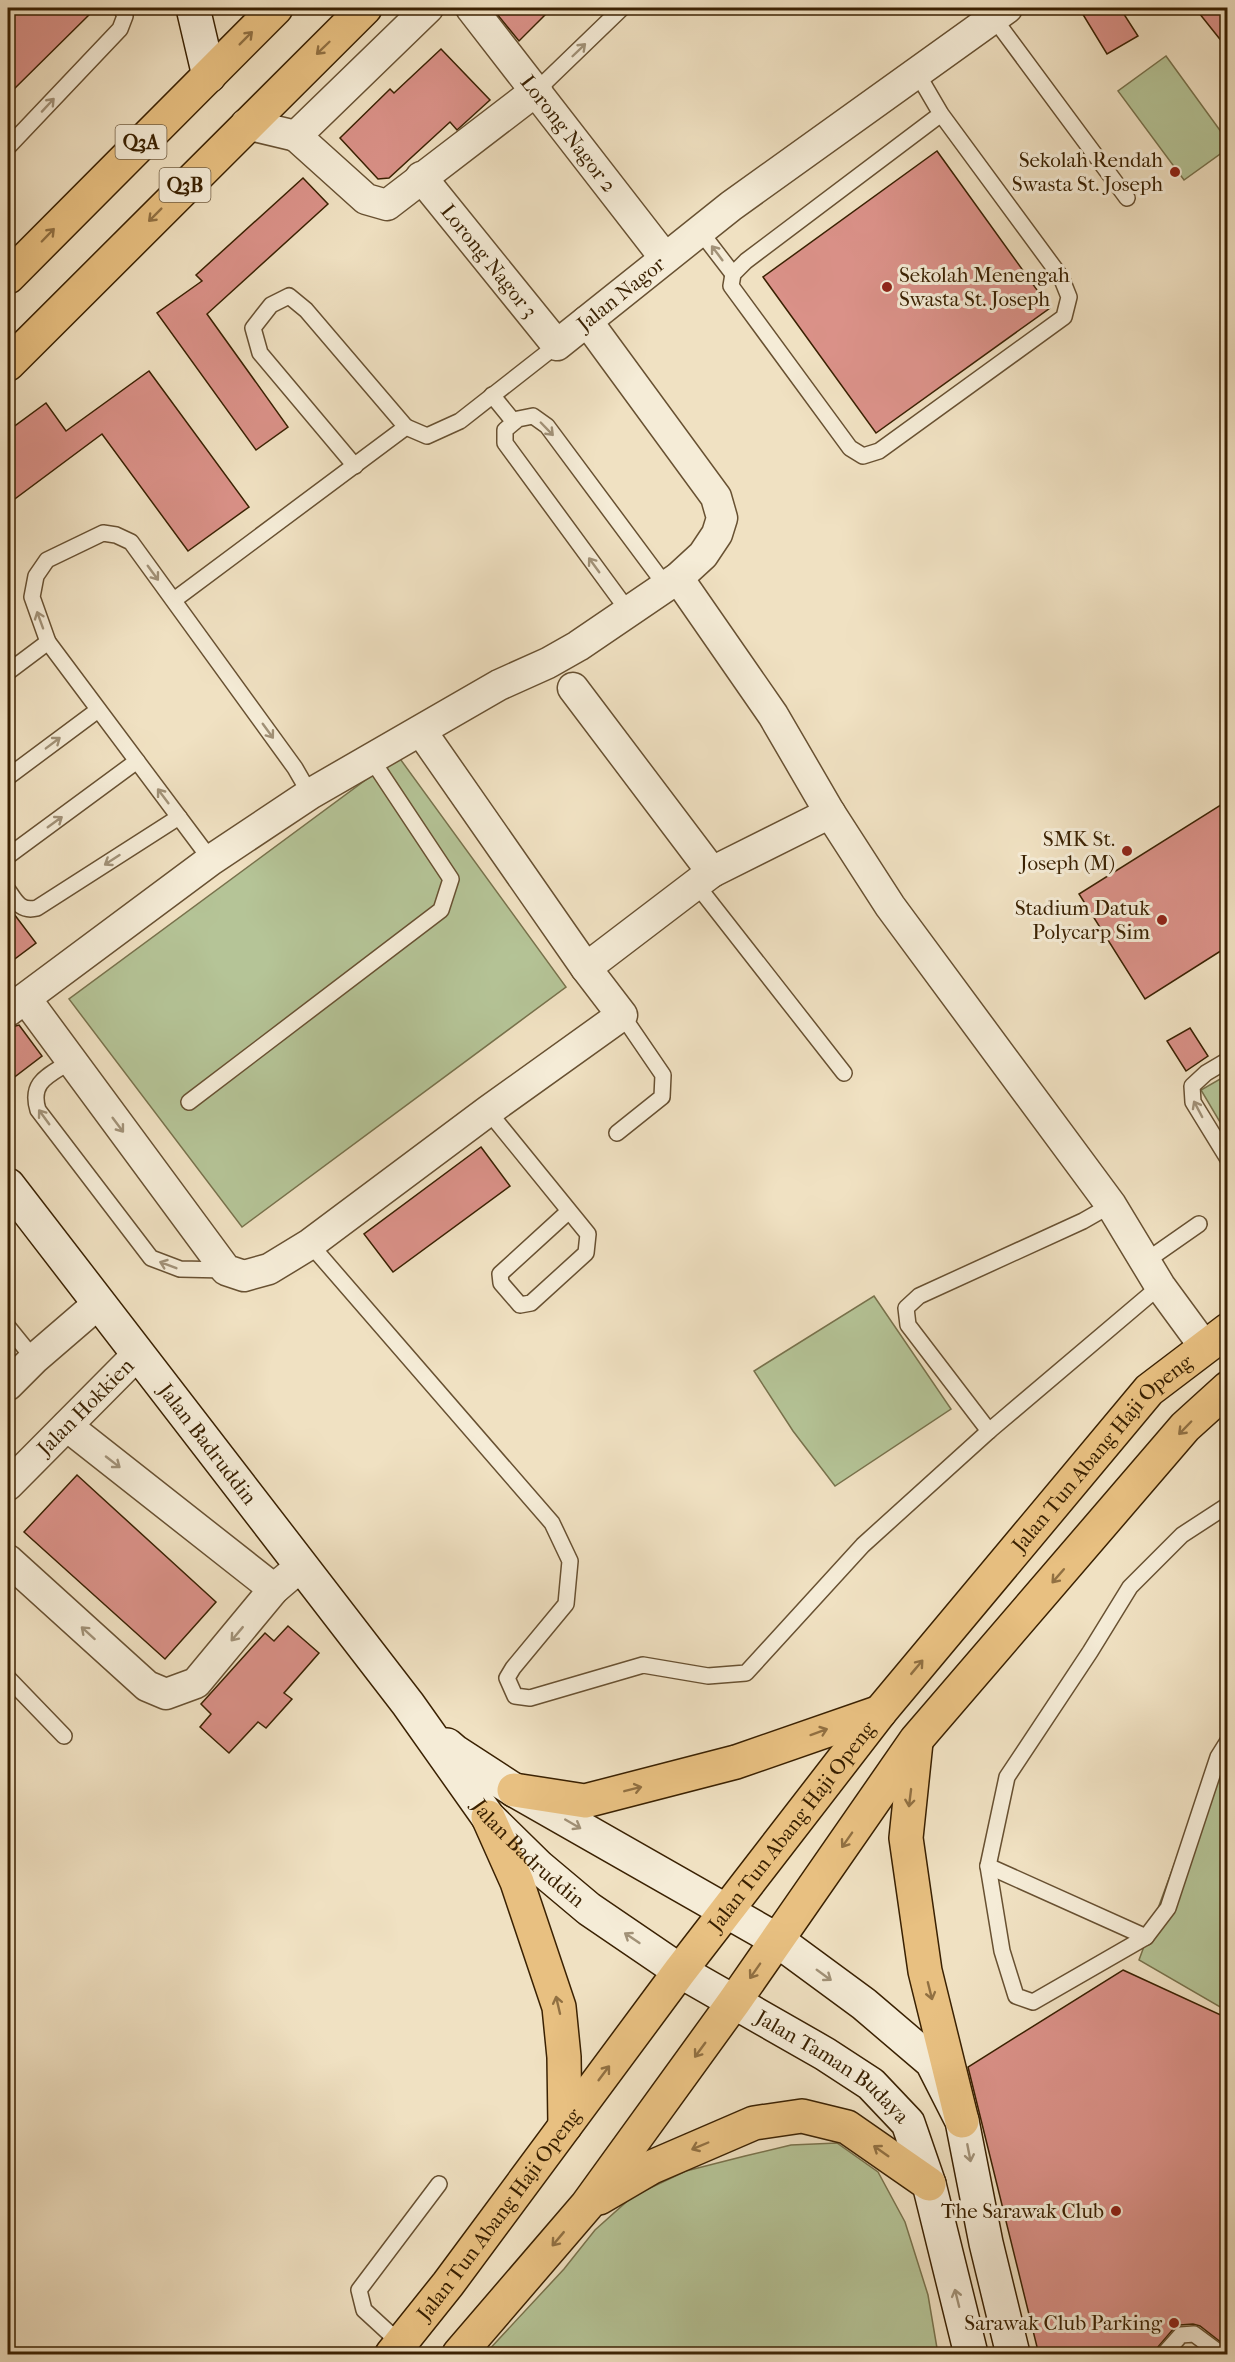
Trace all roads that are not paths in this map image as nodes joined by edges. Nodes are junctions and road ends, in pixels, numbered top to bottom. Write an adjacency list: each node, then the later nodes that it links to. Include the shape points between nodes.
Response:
1 (121, 8): 15 (lane, one-way to 1, via 120,29 125,15)
2 (193, 8): 10 (main road)
3 (276, 8): 10 (main road, Q3A, one-way to 3)
4 (365, 8): 13 (main road, Q3B, one-way to 13)
5 (428, 8): 14 (street)
6 (471, 8): 11 (street, Lorong Nagor 2)
7 (622, 8): 11 (lane, one-way to 7)
8 (1000, 13): 9 (street, Jalan Nagor); 17 (lane)
9 (917, 73): 12 (lane); 18 (street, Jalan Nagor)
10 (209, 76): 21 (main road, Q3A, one-way to 10)
11 (537, 90): 16 (street); 19 (street, Lorong Nagor 2)
12 (941, 114): 20 (lane); 20 (lane, via 1061,277 1069,297 1064,316 879,451 863,456 850,448 731,286)
13 (246, 124): 14 (street); 24 (main road, Q3B, one-way to 24)
14 (296, 136): 16 (street, via 366,199 387,205)
15 (8, 147)
16 (421, 177): 23 (street, Lorong Nagor 3)
17 (1127, 198)
18 (700, 231): 19 (street, Jalan Nagor); 20 (lane, one-way to 18)
19 (665, 258): 22 (street, Jalan Nagor)
20 (733, 274)
21 (8, 277)
22 (587, 321): 23 (street, Jalan Nagor); 29 (street, via 716,497 722,518 717,534 703,555)
23 (557, 345): 25 (lane, Jalan Nagor)
24 (8, 364)
25 (492, 395): 26 (lane); 27 (lane, Jalan Nagor, via 459,420 427,436)
26 (514, 423): 29 (lane, one-way to 29, via 532,416 547,426); 31 (lane, one-way to 26, via 505,442 505,430)
27 (406, 427): 28 (lane); 28 (lane, via 306,310 290,296 271,305 253,328 260,353)
28 (355, 466): 30 (lane)
29 (672, 582): 31 (street); 41 (street, via 773,715)
30 (174, 600): 32 (lane, one-way to 30, via 32,597 36,576 47,560 103,533 131,542); 40 (lane, one-way to 40)
31 (629, 612): 36 (street, via 549,663 499,685)
32 (48, 642): 33 (lane); 35 (lane)
33 (8, 672)
34 (573, 688): 45 (street)
35 (98, 710): 38 (lane); 39 (lane, one-way to 35)
36 (420, 731): 37 (street); 47 (street)
37 (372, 760): 40 (street); 53 (lane, via 451,879 441,910)
38 (137, 761): 42 (lane, one-way to 38); 43 (lane, one-way to 38)
39 (8, 777)
40 (310, 794): 44 (street)
41 (830, 813): 45 (street); 58 (street, via 897,915)
42 (179, 817): 44 (lane); 46 (lane, one-way to 46, via 37,908 19,907)
43 (8, 856)
44 (211, 860): 48 (street)
45 (704, 878): 47 (street); 52 (lane)
46 (8, 890)
47 (586, 968): 49 (street)
48 (17, 1005): 51 (street)
49 (622, 1015): 54 (street); 55 (lane, via 663,1075 662,1097)
50 (1227, 1060): 56 (lane, one-way to 50, via 1193,1102 1192,1086)
51 (71, 1061): 62 (street, one-way to 62); 62 (lane, one-way to 51, via 180,1269 151,1258 38,1110 34,1097 40,1081)
52 (844, 1073)
53 (189, 1102)
54 (488, 1112): 59 (lane); 61 (street)
55 (617, 1133)
56 (1227, 1159)
57 (8, 1185): 64 (main road, Jalan Badruddin)
58 (1111, 1205): 63 (street); 72 (lane, via 919,1296 906,1308 908,1325)
59 (569, 1212): 59 (lane, via 588,1234 586,1253 531,1303 520,1305 501,1284 500,1274)
60 (1199, 1224): 63 (lane)
61 (310, 1244): 62 (street, via 269,1269 244,1276); 72 (lane, via 535,1501 552,1523 570,1561 566,1604 507,1678 514,1696 530,1698 643,1665 708,1676 746,1673 862,1545)
62 (226, 1270)
63 (1153, 1274): 66 (street); 72 (lane)
64 (99, 1303): 67 (main road, Jalan Badruddin); 68 (street)
65 (8, 1326): 68 (lane)
66 (1216, 1338): 80 (main road, Jalan Tun Abang Haji Openg, one-way to 66, via 1149,1389)
67 (138, 1354): 71 (street, Jalan Hokkien); 76 (main road, Jalan Badruddin)
68 (33, 1359): 69 (street)
69 (8, 1385)
70 (1227, 1388): 82 (main road, Jalan Tun Abang Haji Openg, one-way to 82, via 1185,1428)
71 (67, 1426): 73 (street, Jalan Hokkien); 77 (street, one-way to 77)
72 (989, 1431)
73 (8, 1485)
74 (1227, 1505): 86 (lane, via 1182,1535 1130,1587 1007,1777)
75 (8, 1560): 77 (street, one-way to 75, via 196,1683 166,1694 147,1686)
76 (301, 1566): 77 (street); 79 (main road, Jalan Badruddin)
77 (274, 1589)
78 (8, 1678): 81 (lane)
79 (408, 1704): 84 (main road, Jalan Badruddin, via 454,1751); 85 (main road, Jalan Badruddin)
80 (880, 1712): 84 (main road, one-way to 80, via 585,1801 736,1762); 87 (main road, Jalan Tun Abang Haji Openg)
81 (64, 1736)
82 (916, 1740): 89 (main road, Jalan Tun Abang Haji Openg, one-way to 89); 92 (main road, one-way to 92, via 906,1838 925,1971)
83 (1227, 1741): 88 (lane, via 1218,1757 1168,1908)
84 (514, 1790): 87 (main road, Jalan Badruddin, one-way to 87)
85 (488, 1817): 90 (main road, Jalan Badruddin, one-way to 85, via 589,1909); 93 (main road, one-way to 85, via 559,2007 517,1882)
86 (988, 1866): 88 (lane); 88 (lane, via 1002,1952 1016,1996 1033,2002)
87 (726, 1912): 89 (main road, Jalan Badruddin); 90 (main road, Jalan Tun Abang Haji Openg)
88 (1146, 1937)
89 (777, 1941): 91 (main road, Jalan Tun Abang Haji Openg, one-way to 91); 92 (main road, one-way to 92, via 864,2004 932,2062)
90 (680, 1971): 91 (main road, Jalan Badruddin); 93 (main road, Jalan Tun Abang Haji Openg, one-way to 90)
91 (734, 2002): 95 (main road, Jalan Taman Budaya, via 871,2084 908,2123); 96 (main road, Jalan Tun Abang Haji Openg, one-way to 96)
92 (962, 2121): 100 (main road, one-way to 100)
93 (565, 2126): 97 (main road, Jalan Tun Abang Haji Openg)
94 (438, 2184): 97 (lane, via 359,2290 364,2310)
95 (929, 2184): 96 (main road, one-way to 96, via 847,2127 802,2116 754,2123 652,2167); 99 (main road, Jalan Taman Budaya, one-way to 95)
96 (587, 2205): 98 (main road, Jalan Tun Abang Haji Openg, one-way to 98)
97 (396, 2349)
98 (459, 2355)
99 (971, 2355)
100 (1013, 2355)
101 (1164, 2355): 102 (lane, via 1181,2335 1194,2334)
102 (1221, 2355)

